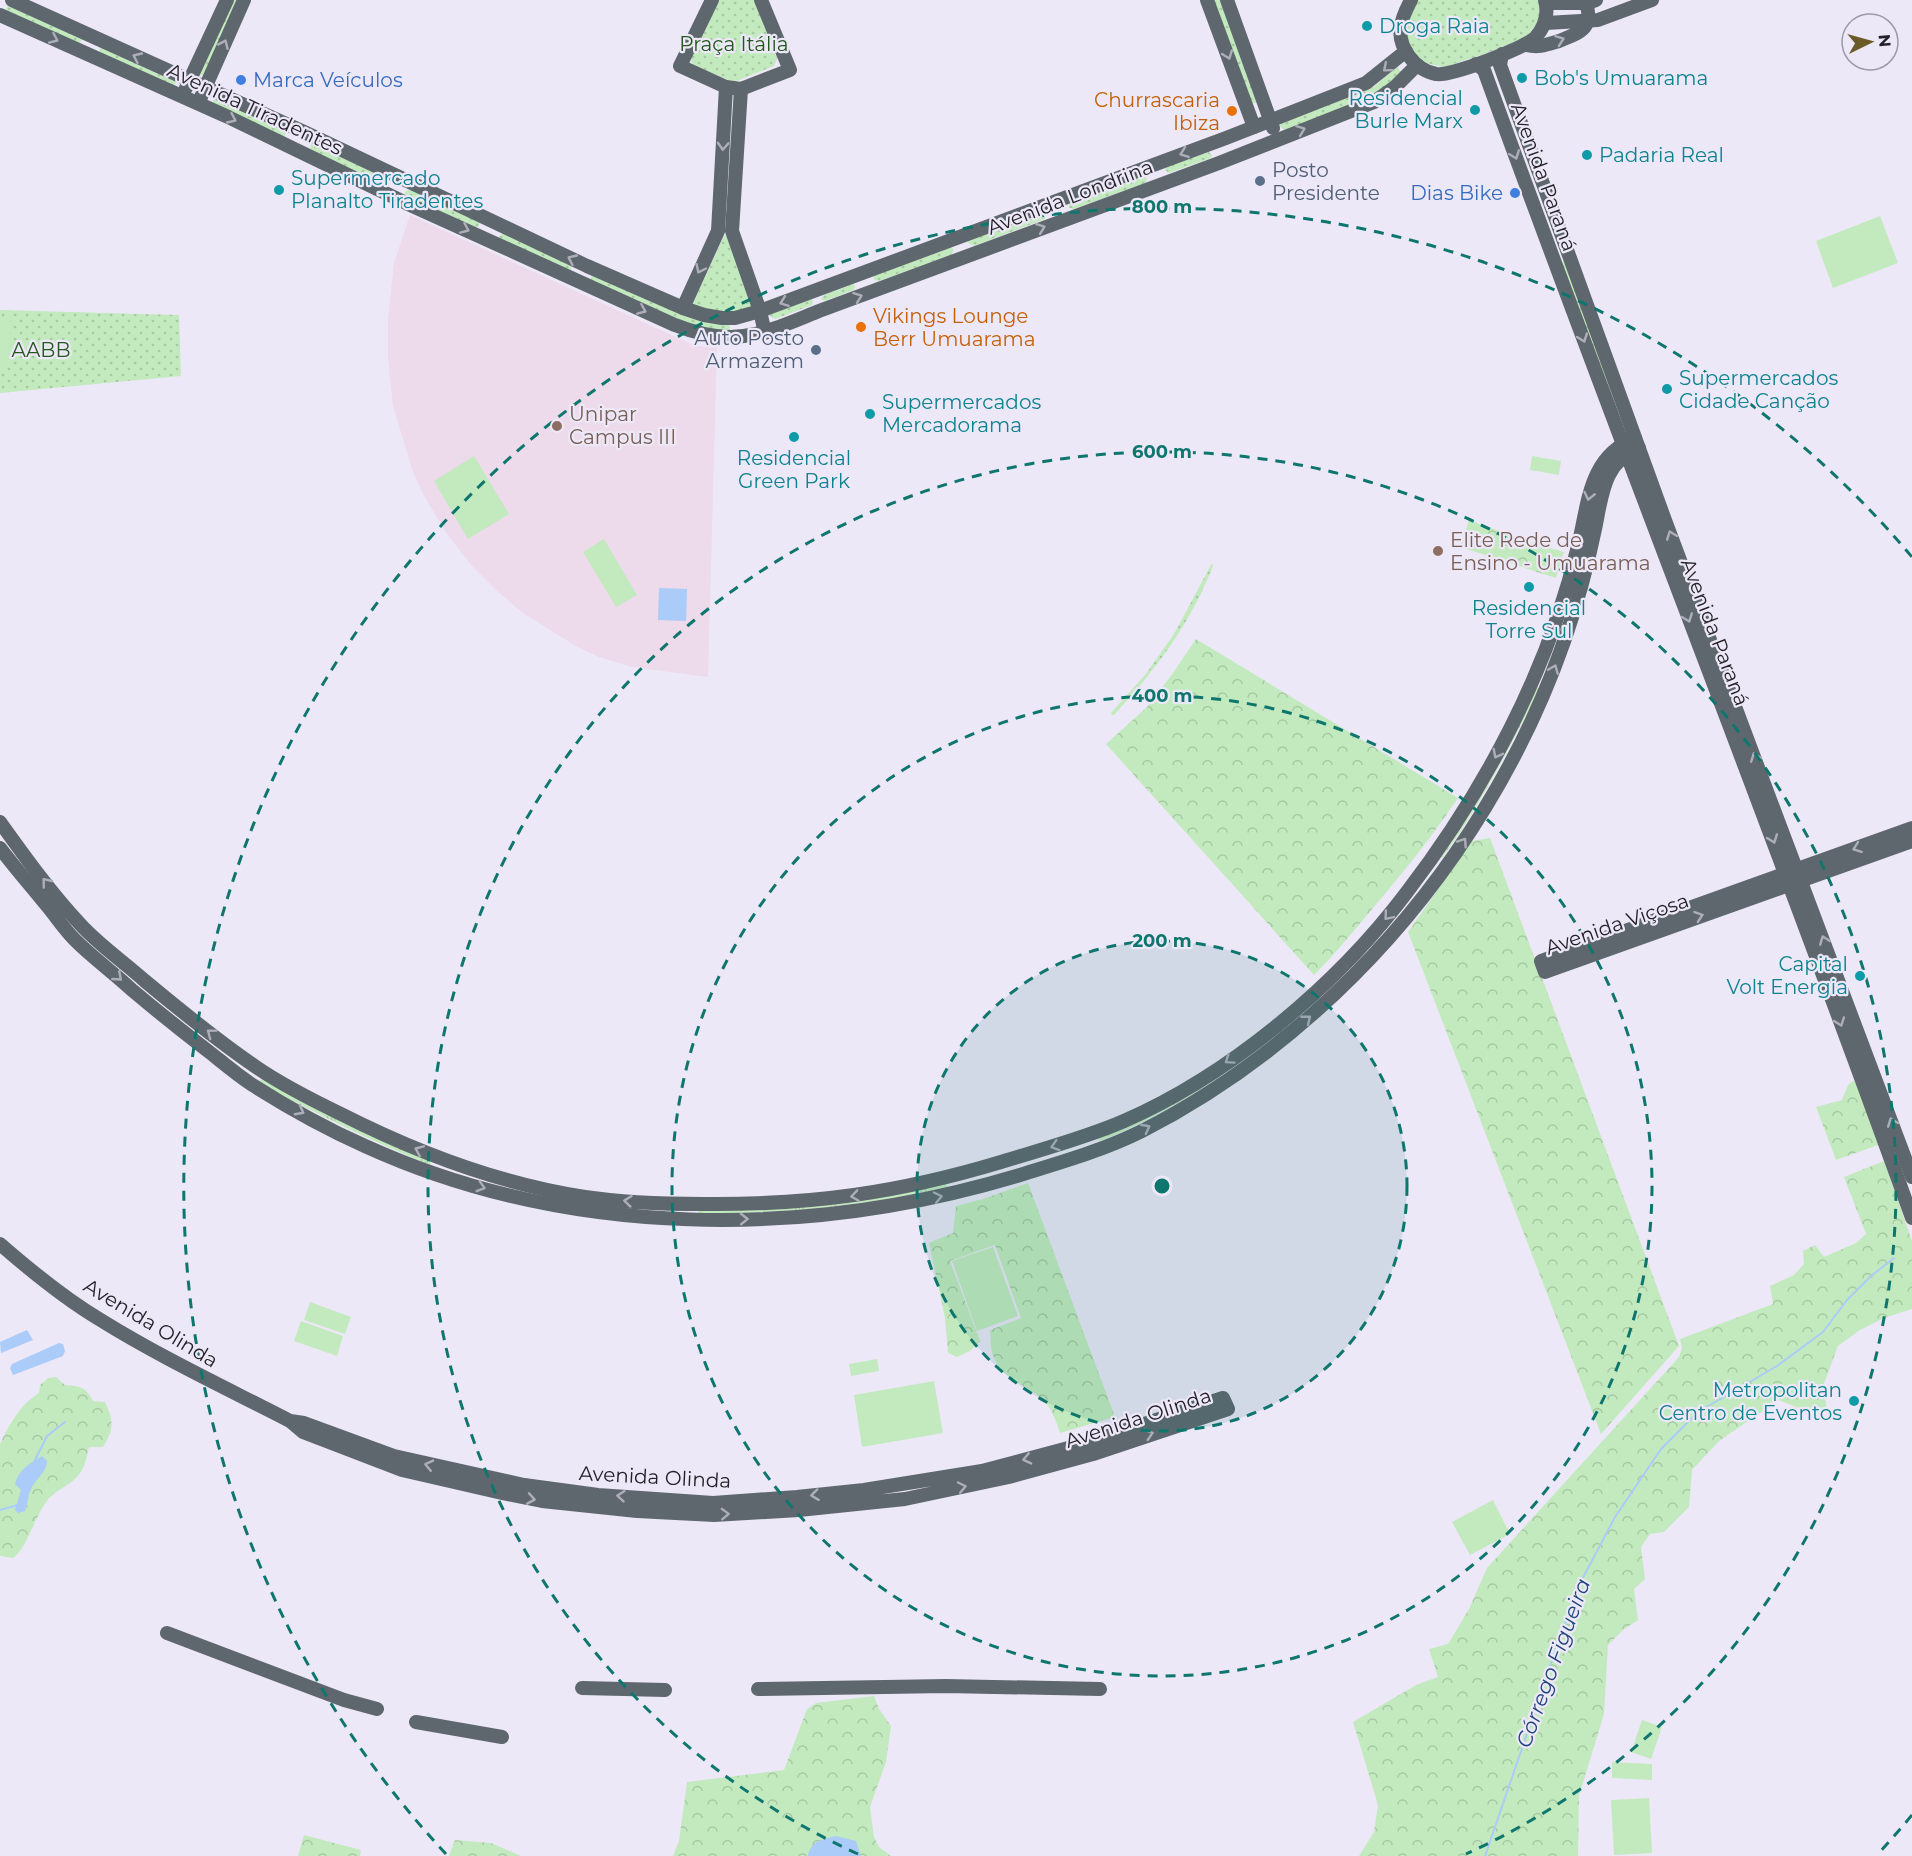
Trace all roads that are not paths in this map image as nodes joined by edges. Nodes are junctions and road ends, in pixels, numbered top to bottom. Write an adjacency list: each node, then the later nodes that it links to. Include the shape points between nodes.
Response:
1 (12, 0): 20 (street, Avenida Tiradentes, one-way to 1)
2 (227, 0): 20 (street)
3 (244, 0): 22 (street, one-way to 3)
4 (712, 0): 21 (street, via 680,66)
5 (761, 0): 23 (street, via 790,70)
6 (1208, 0): 27 (street, one-way to 27)
7 (1227, 0): 25 (street)
8 (1411, 0): 16 (street, via 1400,28)
9 (1653, 0): 13 (street)
10 (1546, 1): 11 (street); 14 (street)
11 (1589, 1): 13 (street)
12 (0, 15): 24 (street, Avenida Tiradentes, one-way to 24)
13 (1588, 21): 14 (street); 15 (street, one-way to 13, via 1542,47 1578,34)
14 (1546, 23): 15 (street)
15 (1526, 45): 17 (street)
16 (1406, 51): 19 (street); 29 (street, Avenida Londrina, one-way to 29, via 1366,83)
17 (1502, 54): 18 (street); 28 (street, Avenida Paraná, via 1500,65)
18 (1476, 64): 19 (street, via 1446,74); 30 (street, Avenida Paraná, via 1484,70)
19 (1417, 65): 33 (street, Avenida Londrina, one-way to 19, via 1374,102)
20 (189, 81): 22 (street, Avenida Tiradentes); 24 (street)
21 (726, 87): 23 (street); 35 (street, one-way to 35)
22 (204, 88): 26 (street); 39 (street, Avenida Tiradentes, one-way to 22)
23 (741, 88): 35 (street)
24 (182, 96): 26 (street, Avenida Tiradentes)
25 (1263, 97): 27 (street, via 1259,104); 29 (street)
26 (198, 104): 44 (street, Avenida Tiradentes, one-way to 44, via 573,280 690,331)
27 (1246, 105): 31 (street)
28 (1519, 120): 30 (street); 36 (street, Avenida Paraná)
29 (1272, 121): 31 (street, Avenida Londrina); 33 (street)
30 (1504, 126): 37 (street, Avenida Paraná, one-way to 37)
31 (1254, 127): 32 (street, Avenida Londrina)
32 (1226, 138): 34 (street, via 1219,151); 38 (street, Avenida Londrina, one-way to 38)
33 (1269, 142): 34 (street, Avenida Londrina)
34 (1219, 163): 41 (street, Avenida Londrina, one-way to 34)
35 (725, 231): 39 (street, one-way to 39); 40 (street)
36 (1567, 250): 37 (street); 45 (street, Avenida Paraná)
37 (1552, 256): 45 (street, Avenida Paraná, one-way to 45)
38 (814, 291): 40 (street, Avenida Londrina, one-way to 40); 41 (street)
39 (683, 308): 42 (street, Avenida Tiradentes)
40 (760, 311): 42 (street, Avenida Londrina); 43 (street)
41 (819, 311): 43 (street, Avenida Londrina)
42 (722, 318)
43 (765, 333): 44 (street, Avenida Londrina)
44 (723, 337)
45 (1631, 446): 50 (street, one-way to 50, via 1615,448 1593,479 1565,596 1534,679 1470,802); 51 (street, one-way to 45, via 1517,751 1547,685 1576,608 1606,482); 52 (street, Avenida Paraná)
46 (0, 822): 53 (street, one-way to 46, via 360,1124 293,1089 258,1068 174,1005 82,927)
47 (1912, 828): 52 (street, Avenida Viçosa, one-way to 52)
48 (1912, 841): 52 (street, Avenida Viçosa)
49 (0, 848): 54 (street, one-way to 54, via 73,939 249,1083 366,1147)
50 (1432, 857): 51 (street); 56 (street, one-way to 56, via 1388,916 1327,981 1249,1047 1188,1088 1086,1136 953,1176 831,1199 777,1204)
51 (1445, 867): 56 (street, one-way to 51, via 644,1216 744,1220 859,1211 972,1189 1093,1152 1145,1129 1214,1088 1311,1017 1388,939)
52 (1794, 877): 52 (street, Avenida Viçosa, one-way to 52, via 1541,961 1545,972); 55 (street, Avenida Paraná, one-way to 52); 57 (street, Avenida Paraná, one-way to 57)
53 (439, 1158): 54 (street); 56 (street)
54 (434, 1173): 56 (street, one-way to 56, via 492,1191)
55 (1912, 1177)
56 (583, 1203)
57 (1912, 1218)
58 (0, 1244): 59 (street, Avenida Olinda, via 98,1318 174,1362 290,1421 303,1432 404,1465 542,1501 713,1503)
59 (844, 1498): 59 (street, Avenida Olinda, one-way to 59, via 905,1499 1009,1477 1228,1410 1223,1398 1039,1457)
60 (167, 1633): 65 (street)
61 (582, 1688): 64 (street)
62 (758, 1689): 63 (street)
63 (1100, 1689)
64 (665, 1690)
65 (377, 1709)
66 (416, 1722): 67 (street)
67 (502, 1737)

